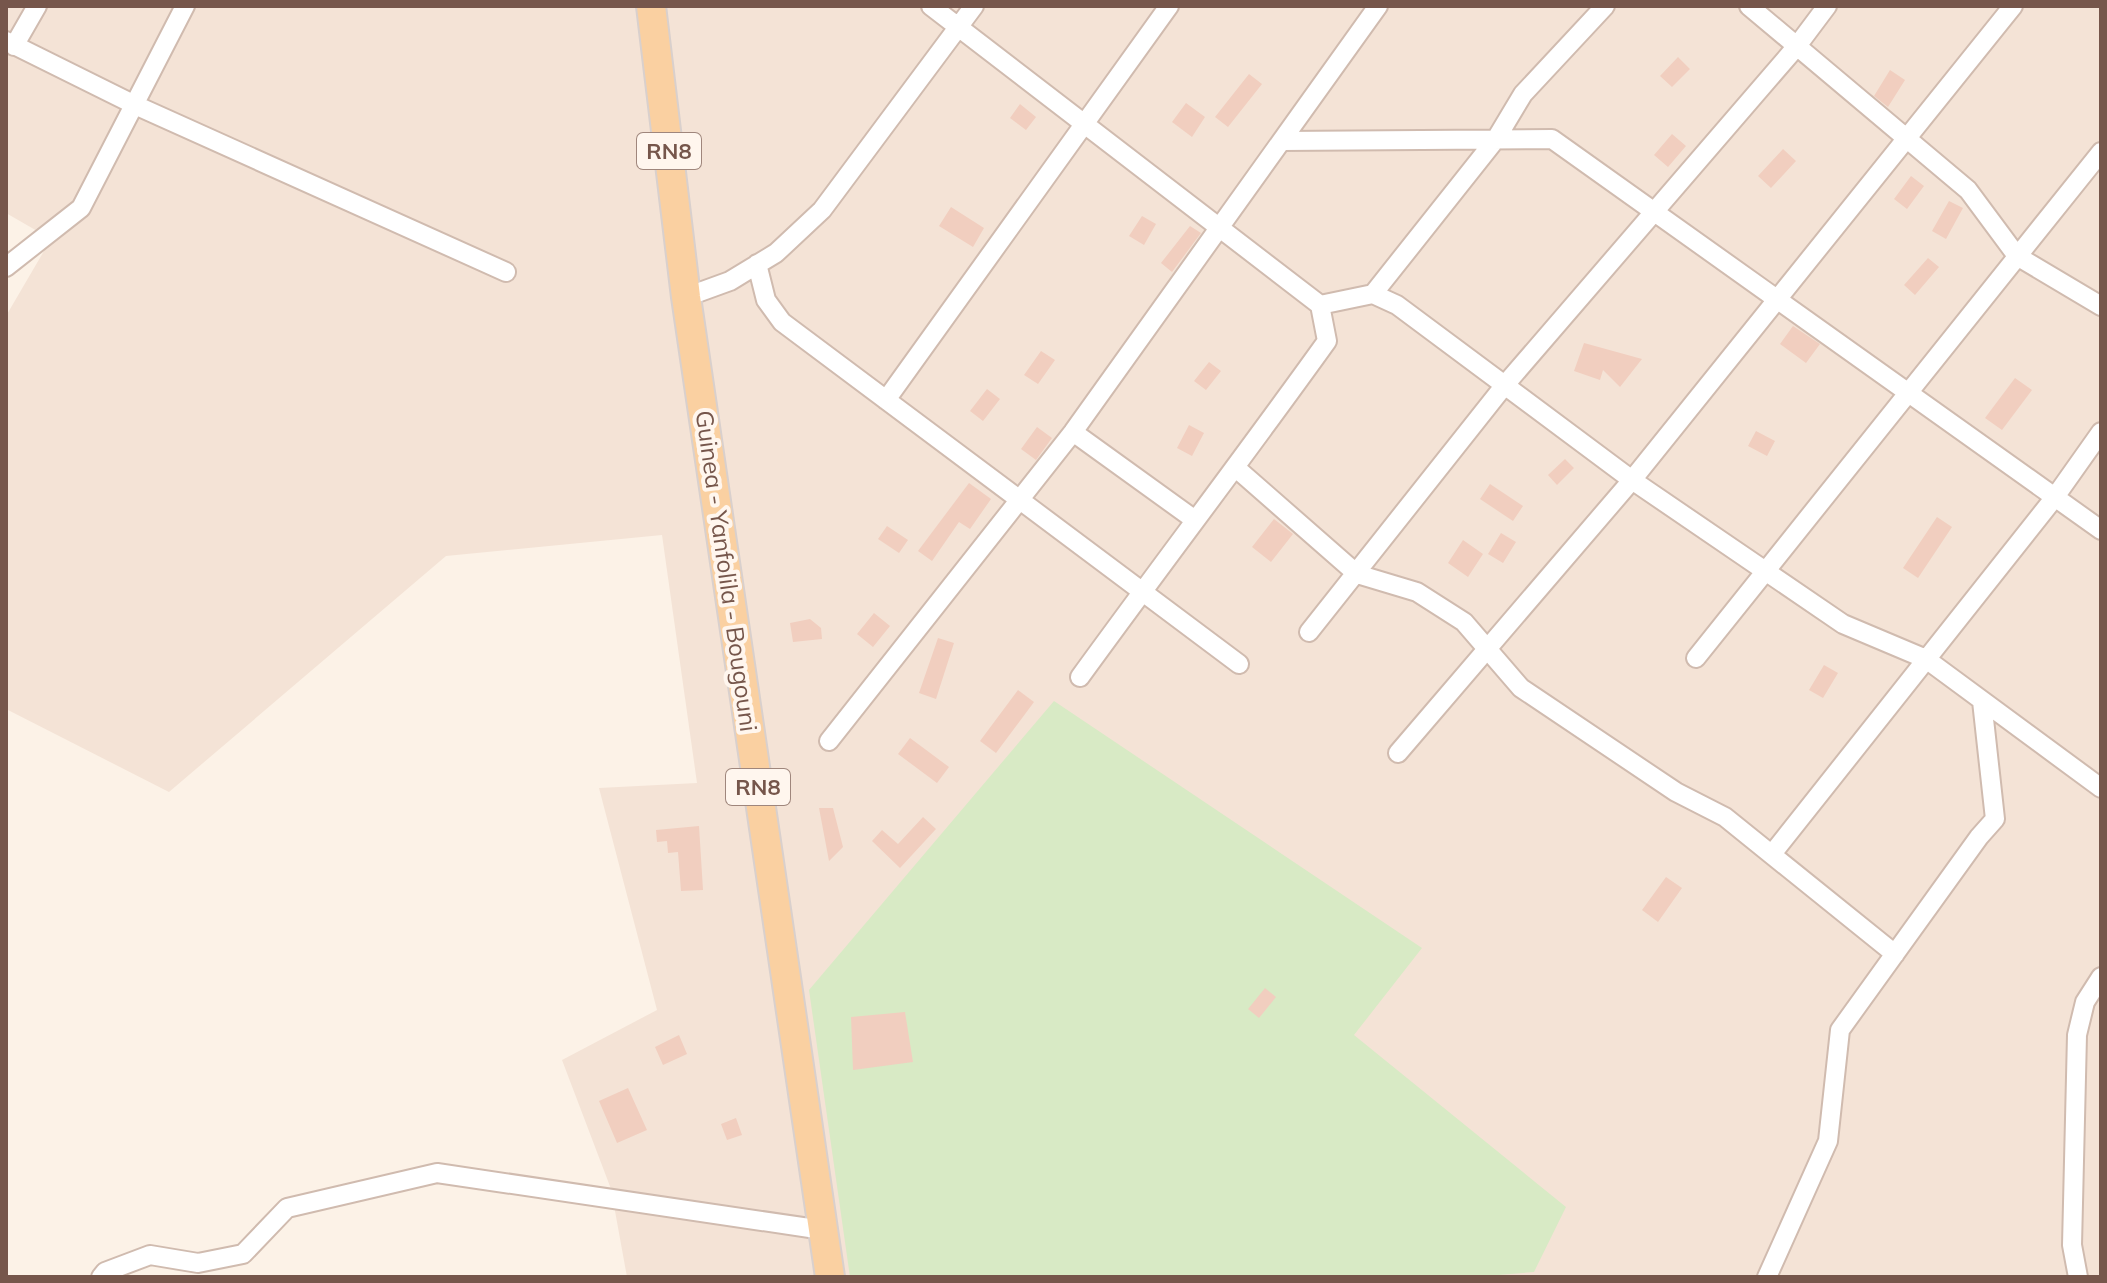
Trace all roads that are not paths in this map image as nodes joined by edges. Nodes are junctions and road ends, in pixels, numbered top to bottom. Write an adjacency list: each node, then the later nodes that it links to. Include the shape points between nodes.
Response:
1 (37, 6): 13 (street)
2 (651, 6): 28 (main road, Guinea - Yanfolila - Bougouni / RN8)
3 (931, 6): 12 (street)
4 (974, 6): 12 (street)
5 (1169, 6): 16 (street)
6 (1378, 6): 19 (street)
7 (1605, 6): 18 (street, via 1523,94)
8 (1749, 6): 14 (street)
9 (1827, 6): 14 (street)
10 (2013, 6): 17 (street)
11 (176, 9): 15 (street)
12 (958, 27): 16 (street); 24 (street, via 822,210)
13 (10, 44): 15 (street)
14 (1797, 46): 17 (street); 21 (street)
15 (135, 105): 25 (street, via 81,208); 26 (street)
16 (1085, 124): 22 (street); 34 (street)
17 (1907, 138): 23 (street, via 1968,190); 29 (street)
18 (1496, 139): 19 (street); 21 (street, via 1552,139); 27 (street)
19 (1282, 141): 22 (street)
20 (2101, 152): 23 (street)
21 (1654, 213): 29 (street); 32 (street)
22 (1219, 228): 30 (street); 35 (street)
23 (2017, 256): 31 (street); 33 (street)
24 (757, 264): 28 (street, via 730,281); 34 (street, via 766,300 782,322)
25 (6, 267)
26 (506, 272)
27 (1373, 294): 30 (street); 32 (street, via 1397,305)
28 (686, 297): 59 (main road, Guinea - Yanfolila - Bougouni / RN8)
29 (1777, 299): 33 (street); 38 (street)
30 (1320, 305): 37 (street, via 1327,341)
31 (2101, 306)
32 (1504, 386): 38 (street); 44 (street)
33 (1908, 392): 39 (street); 43 (street)
34 (886, 400): 40 (street)
35 (1073, 432): 40 (street); 41 (street)
36 (2101, 432): 39 (street)
37 (1236, 468): 41 (street); 44 (street)
38 (1632, 480): 43 (street); 47 (street)
39 (2055, 497): 42 (street); 49 (street)
40 (1019, 500): 45 (street); 53 (street)
41 (1195, 520): 45 (street)
42 (2101, 530)
43 (1765, 570): 48 (street); 49 (street, via 1843,624)
44 (1357, 574): 46 (street); 47 (street, via 1417,592 1464,622)
45 (1142, 592): 50 (street); 51 (street)
46 (1309, 632)
47 (1487, 649): 54 (street); 56 (street, via 1521,688 1676,792 1725,817)
48 (1696, 658)
49 (1926, 659): 52 (street); 56 (street)
50 (1239, 664)
51 (1080, 677)
52 (1982, 701): 55 (street); 57 (street, via 1995,819)
53 (829, 741)
54 (1398, 753)
55 (2101, 788)
56 (1772, 854): 57 (street)
57 (1895, 954): 62 (street, via 1840,1030 1828,1141)
58 (2101, 977): 63 (street, via 2085,1002 2077,1035 2072,1245)
59 (823, 1230): 60 (street, via 437,1173 287,1208 243,1254 198,1263 150,1255); 61 (main road, Guinea - Yanfolila - Bougouni / RN8)
60 (101, 1277)
61 (830, 1277)
62 (1767, 1277)
63 (2078, 1277)

